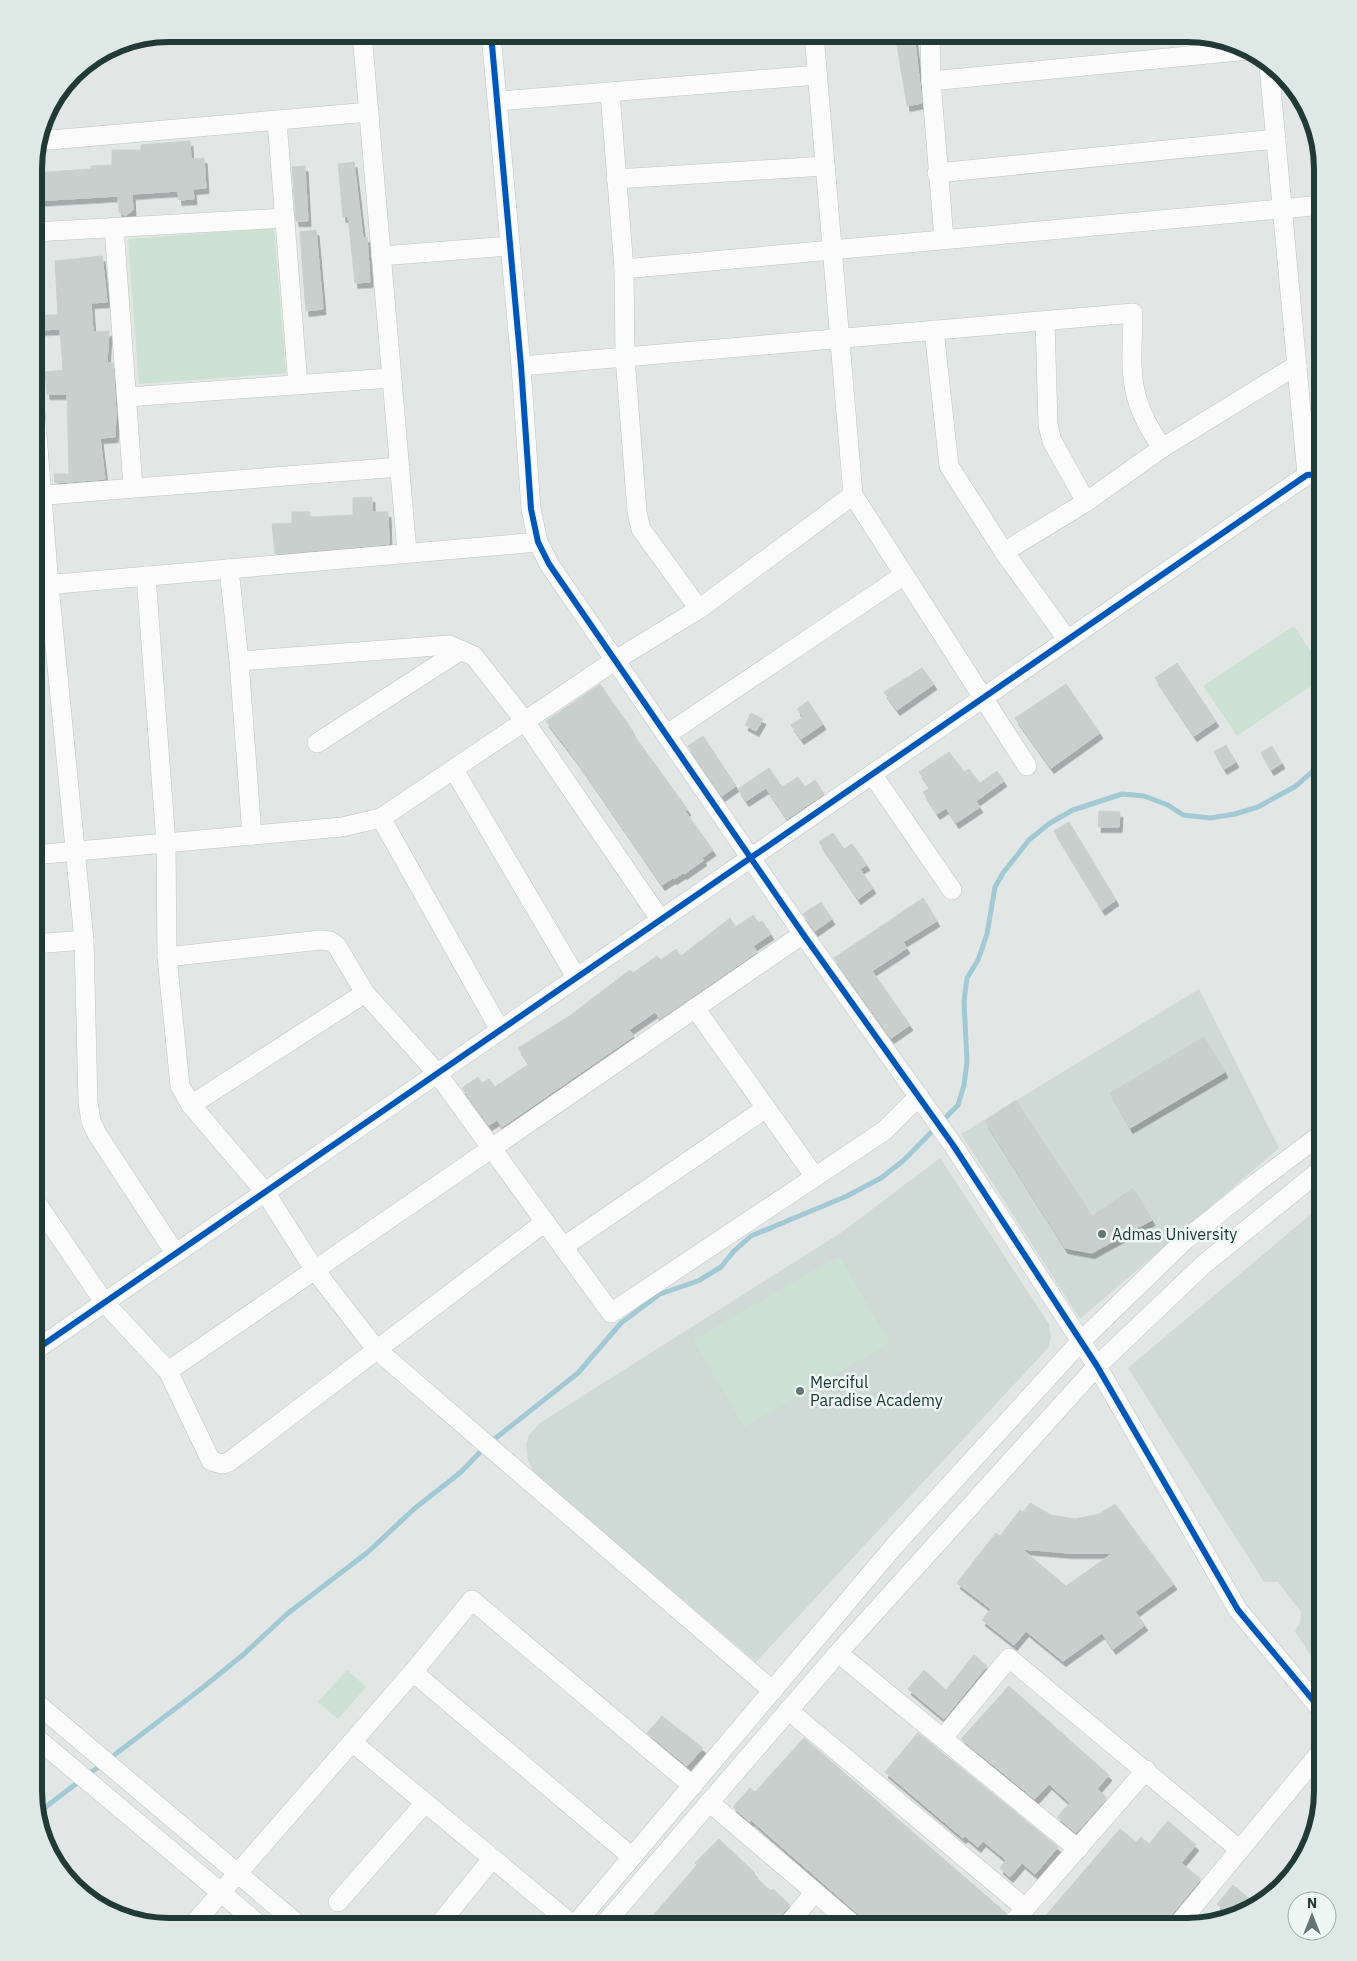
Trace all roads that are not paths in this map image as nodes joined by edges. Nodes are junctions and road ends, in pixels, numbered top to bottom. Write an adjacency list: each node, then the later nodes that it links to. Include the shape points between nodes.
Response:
1 (363, 43): 11 (street)
2 (492, 43): 10 (street)
3 (815, 43): 7 (street)
4 (930, 43): 8 (street)
5 (1234, 51): 8 (street)
6 (1270, 73): 13 (street)
7 (817, 75): 9 (street); 15 (street)
8 (931, 81): 16 (street)
9 (610, 93): 10 (street); 17 (street)
10 (498, 101): 24 (street)
11 (369, 112): 12 (street); 26 (street)
12 (277, 121): 14 (street); 20 (street)
13 (1276, 139): 16 (street); 19 (street)
14 (46, 140)
15 (825, 166): 17 (street); 25 (street)
16 (938, 173): 23 (street)
17 (616, 179): 27 (street)
18 (1314, 206): 19 (street)
19 (1282, 209): 23 (street); 32 (street)
20 (285, 218): 21 (street); 35 (street)
21 (114, 227): 22 (street); 36 (street)
22 (43, 231)
23 (944, 239): 25 (street)
24 (510, 246): 26 (street); 33 (street)
25 (832, 250): 27 (street); 30 (street)
26 (381, 256): 34 (street)
27 (624, 268): 31 (street)
28 (1045, 320): 29 (street); 37 (street, via 1133,313 1135,394 1144,420); 44 (street, via 1048,425 1052,441)
29 (934, 330): 30 (street); 47 (street, via 949,466)
30 (840, 338): 31 (street); 42 (street)
31 (625, 357): 33 (street); 53 (street, via 641,529)
32 (1297, 365): 37 (street); 39 (street)
33 (521, 366): 45 (street, via 531,509)
34 (391, 378): 35 (street); 38 (street)
35 (298, 385): 36 (street)
36 (126, 397): 41 (street)
37 (1162, 448): 44 (street)
38 (400, 467): 41 (street); 46 (street)
39 (1314, 469)
40 (1314, 476): 54 (street)
41 (133, 487): 43 (street)
42 (853, 495): 49 (street); 53 (street)
43 (43, 496)
44 (1086, 502): 47 (street)
45 (538, 542): 46 (street); 56 (street, via 549,564)
46 (407, 552): 48 (street)
47 (1004, 552): 54 (street)
48 (229, 569): 50 (street); 57 (street)
49 (904, 575): 58 (street); 60 (street)
50 (146, 576): 51 (street); 67 (street)
51 (42, 585)
52 (43, 591): 68 (street)
53 (699, 609): 56 (street)
54 (1067, 639): 58 (street)
55 (461, 650): 57 (street, via 449,644); 59 (street, via 474,656); 61 (street)
56 (614, 660): 59 (street); 60 (street)
57 (239, 661): 66 (street)
58 (983, 697): 62 (street); 64 (street)
59 (524, 720): 63 (street); 72 (street)
60 (666, 735): 70 (street)
61 (317, 743)
62 (1027, 766)
63 (454, 770): 65 (street); 77 (street)
64 (872, 774): 70 (street); 71 (street)
65 (380, 818): 66 (street, via 342,827); 80 (street)
66 (252, 835): 67 (street)
67 (166, 843): 68 (street); 76 (street)
68 (75, 851): 69 (street); 74 (street)
69 (43, 854)
70 (750, 857): 72 (street); 73 (street)
71 (952, 890)
72 (660, 919): 77 (street)
73 (802, 934): 79 (street); 82 (street)
74 (84, 940): 75 (street); 93 (street, via 91,1121)
75 (43, 943)
76 (167, 957): 78 (street, via 320,940 337,946); 83 (street, via 180,1086)
77 (576, 977): 80 (street)
78 (365, 993): 81 (street); 83 (street)
79 (695, 1008): 84 (street); 86 (street)
80 (500, 1030): 81 (street)
81 (437, 1073): 86 (street); 89 (street)
82 (922, 1099): 88 (street, via 884,1131); 96 (street)
83 (192, 1105): 89 (street)
84 (766, 1108): 88 (street); 92 (street)
85 (1314, 1140): 96 (street, via 1184,1241)
86 (491, 1148): 91 (street); 94 (street)
87 (1314, 1175): 99 (street, via 1203,1265)
88 (815, 1177): 92 (street, via 611,1313)
89 (265, 1192): 93 (street); 94 (street)
90 (42, 1218): 95 (street)
91 (545, 1222): 92 (street); 98 (street)
92 (563, 1247)
93 (175, 1253): 95 (street)
94 (314, 1269): 98 (street); 100 (street)
95 (104, 1302): 97 (street); 100 (street)
96 (1081, 1341): 99 (street); 101 (street)
97 (42, 1345)
98 (376, 1349): 100 (street, via 229,1462 222,1464 211,1460); 105 (street)
99 (1097, 1366): 102 (street); 106 (street, via 1238,1610)
100 (168, 1371)
101 (895, 1545): 102 (street); 105 (street)
102 (917, 1565): 103 (street)
103 (838, 1653): 108 (street); 109 (street)
104 (413, 1672): 110 (street); 114 (street, via 472,1600); 119 (street)
105 (773, 1690): 114 (street)
106 (1314, 1701)
107 (42, 1708): 121 (street)
108 (788, 1710): 115 (street); 125 (street)
109 (942, 1738): 113 (street, via 1008,1658); 117 (street)
110 (352, 1742): 116 (street); 121 (street)
111 (42, 1743): 122 (street)
112 (1314, 1760): 118 (street)
113 (1146, 1770): 117 (street); 118 (street)
114 (693, 1786): 119 (street)
115 (709, 1802): 123 (street); 132 (street)
116 (424, 1804): 120 (street); 124 (street)
117 (1078, 1849): 125 (street)
118 (1240, 1850): 136 (street)
119 (632, 1857): 131 (street)
120 (492, 1859): 129 (street); 130 (street)
121 (238, 1874): 122 (street); 128 (street)
122 (221, 1894): 126 (street); 127 (street)
123 (814, 1894): 133 (street); 134 (street)
124 (338, 1902)
125 (1025, 1908): 135 (street)
126 (199, 1918)
127 (251, 1918)
128 (290, 1918)
129 (444, 1918)
130 (562, 1918)
131 (581, 1918)
132 (610, 1918)
133 (794, 1918)
134 (845, 1918)
135 (1017, 1918)
136 (1183, 1918)

